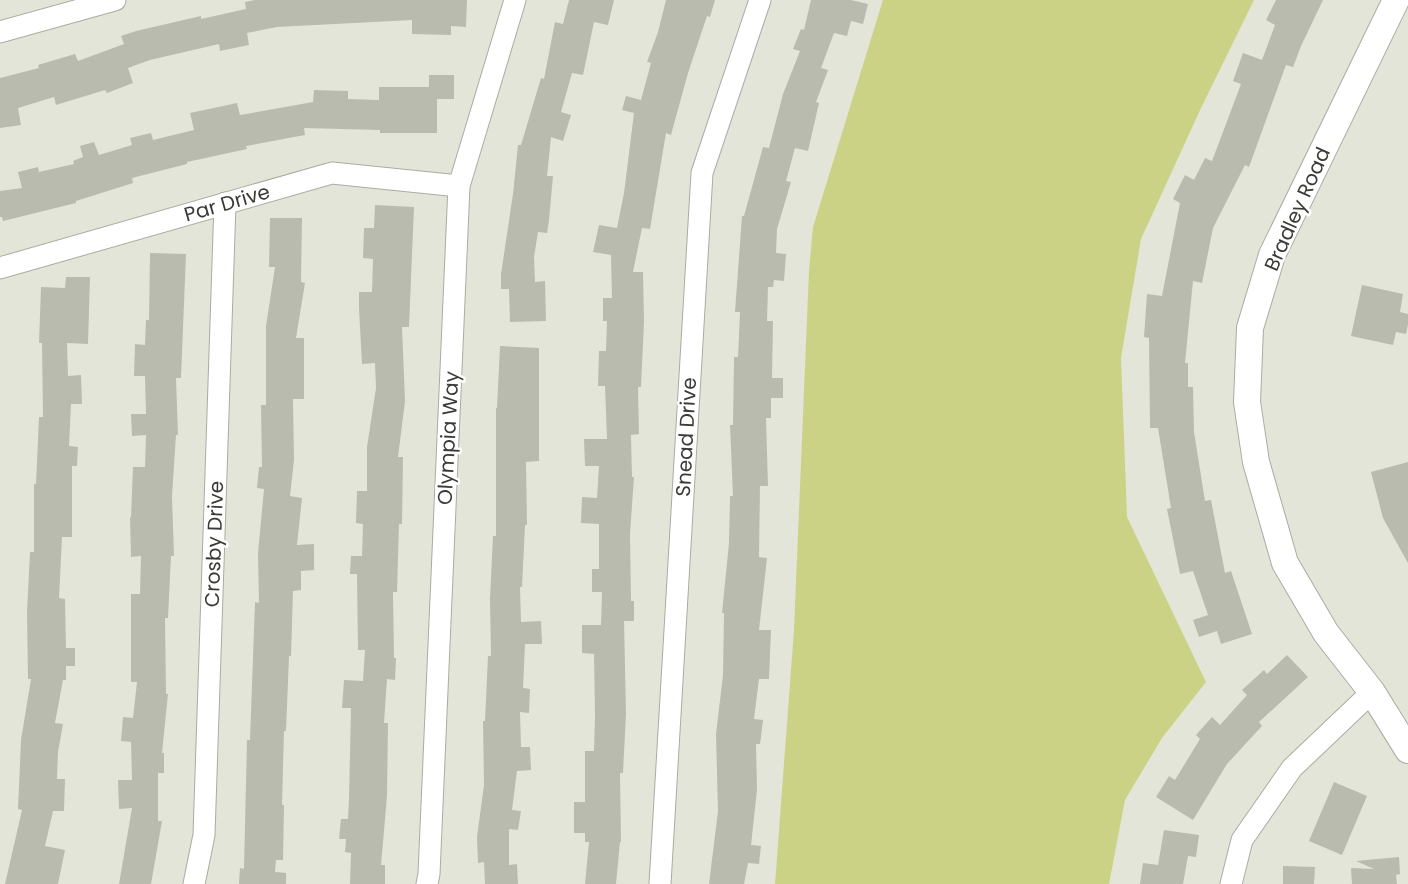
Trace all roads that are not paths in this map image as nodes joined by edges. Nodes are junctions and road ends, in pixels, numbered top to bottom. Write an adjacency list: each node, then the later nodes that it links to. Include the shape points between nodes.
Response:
1 (115, 0): 5 (street)
2 (515, 0): 6 (street, Olympia Way)
3 (760, 0): 13 (street, Snead Drive, via 702,173)
4 (1396, 0): 9 (street, Bradley Road, via 1272,255 1250,328 1247,402 1256,462 1285,563 1326,633)
5 (0, 32)
6 (459, 186): 7 (street, Par Drive, via 332,172); 12 (street, Olympia Way)
7 (225, 203): 8 (street, Par Drive); 11 (street, Crosby Drive, via 204,835)
8 (0, 268)
9 (1372, 692): 10 (street, Bradley Road); 14 (street, via 1292,768 1242,840)
10 (1408, 750)
11 (194, 884)
12 (427, 884)
13 (660, 884)
14 (1230, 884)

